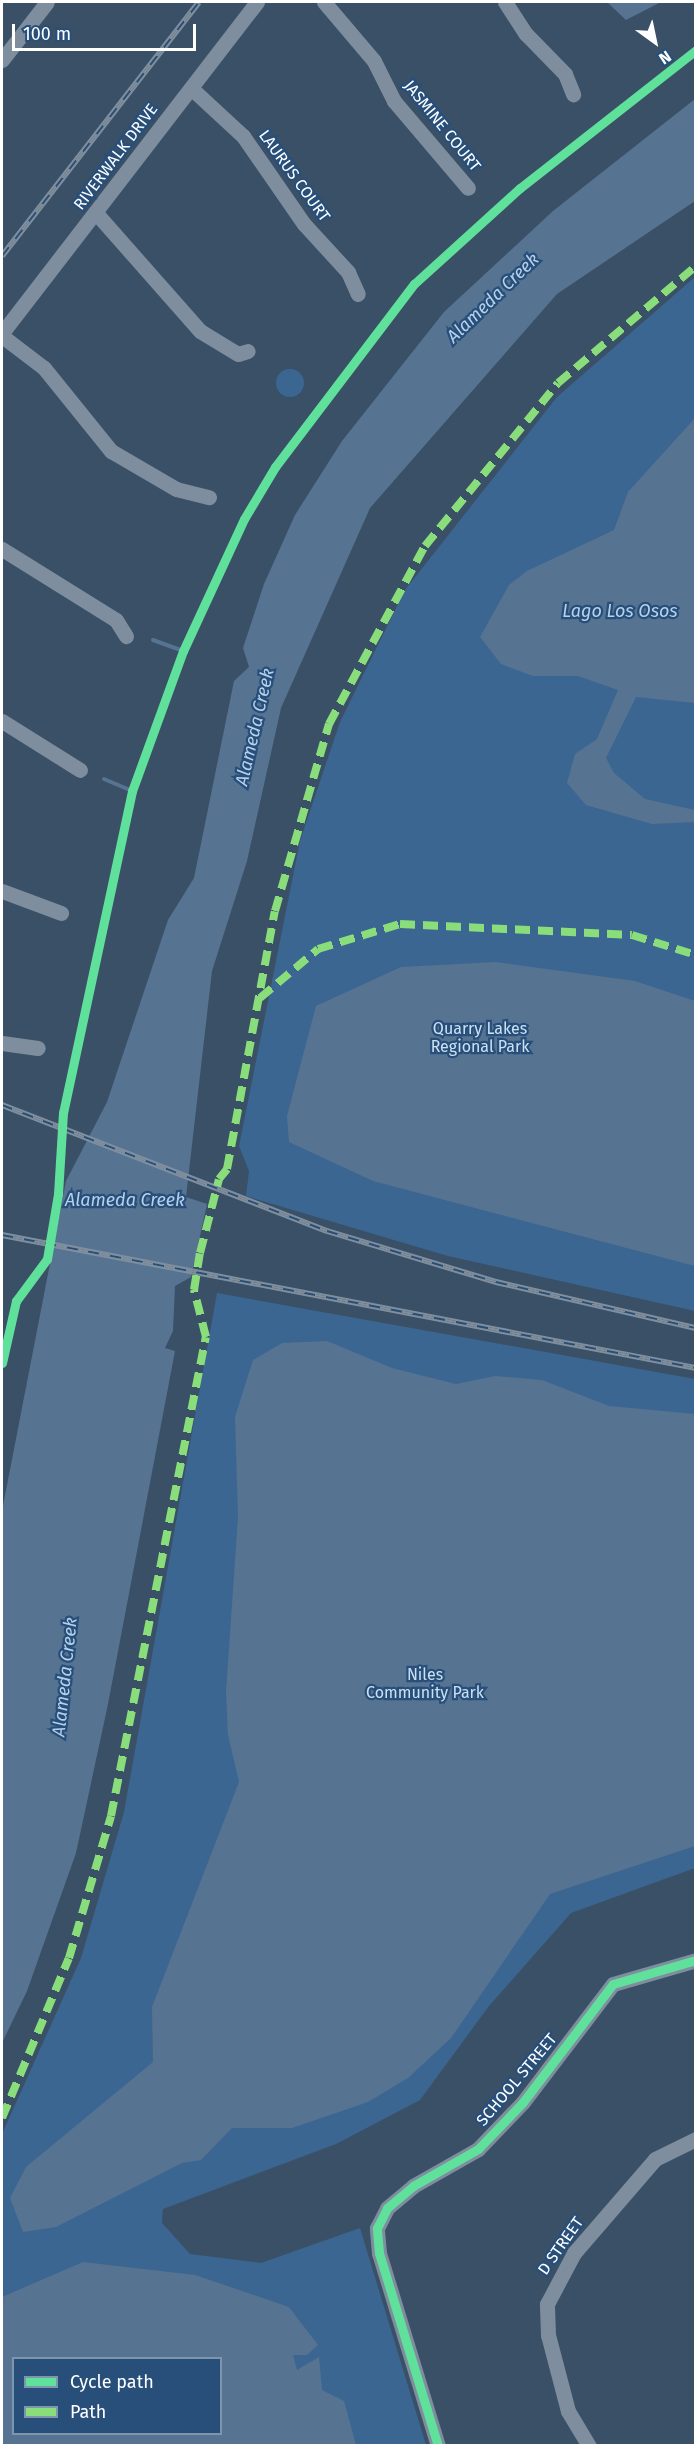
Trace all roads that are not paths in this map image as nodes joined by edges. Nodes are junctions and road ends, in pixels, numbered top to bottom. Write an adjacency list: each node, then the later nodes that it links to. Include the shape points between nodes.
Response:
1 (47, 2): 5 (street)
2 (257, 2): 6 (street, RIVERWALK DRIVE)
3 (324, 2): 8 (street, JASMINE COURT, via 374,61 394,101)
4 (505, 2): 7 (street, via 526,34 565,74)
5 (2, 60)
6 (191, 88): 9 (street, RIVERWALK DRIVE); 10 (street, LAURUS COURT, via 243,136 304,224 348,272)
7 (573, 94)
8 (468, 188)
9 (96, 213): 11 (street, RIVERWALK DRIVE); 12 (street, via 200,331 238,354)
10 (358, 294)
11 (2, 335): 13 (street, via 44,368 111,451 176,489)
12 (248, 351)
13 (209, 497)
14 (2, 549): 15 (street, via 116,620)
15 (126, 636)
16 (2, 721): 17 (street)
17 (80, 770)
18 (2, 891): 19 (street)
19 (60, 913)
20 (2, 1043): 21 (street)
21 (38, 1048)
22 (696, 1960): 24 (street, SCHOOL STREET, via 613,1984 523,2102 478,2149 413,2186 387,2208 376,2228 379,2253)
23 (696, 2139): 25 (street, D STREET, via 655,2159 574,2253 547,2304 548,2335 568,2411)
24 (438, 2445)
25 (589, 2445)

